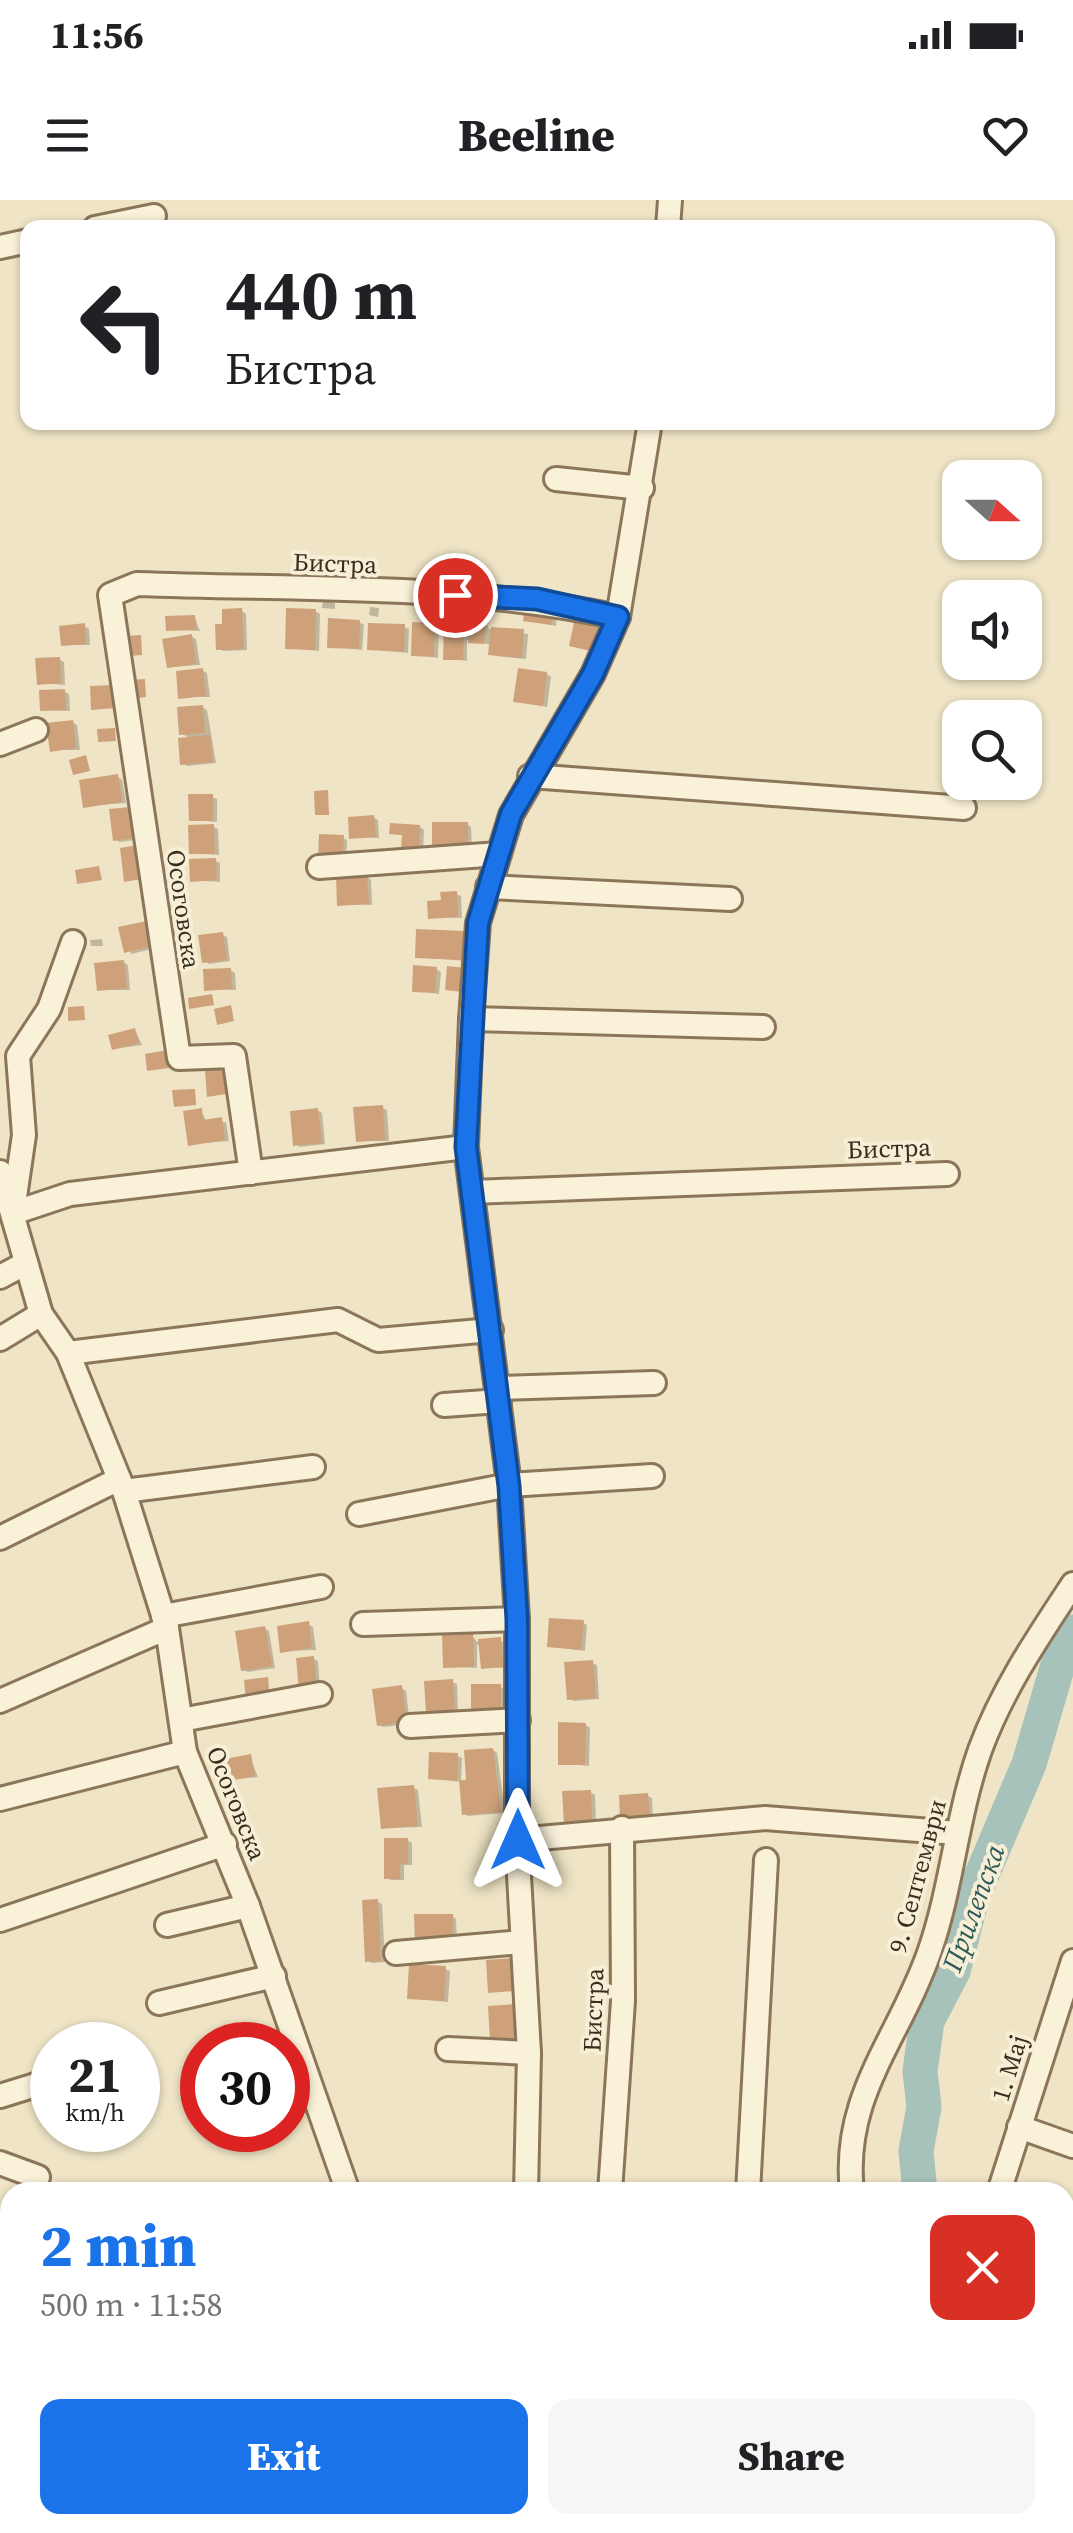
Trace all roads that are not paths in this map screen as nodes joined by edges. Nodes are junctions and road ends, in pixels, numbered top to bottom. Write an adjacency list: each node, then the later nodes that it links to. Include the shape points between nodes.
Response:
1 (154, 216): 2 (street)
2 (134, 220)
3 (649, 430): 5 (street)
4 (556, 479): 5 (street)
5 (642, 488): 7 (street)
6 (110, 595): 7 (street, Бистра, via 137,584 455,595 537,599); 21 (street, Осоговска, via 179,1058 234,1056)
7 (618, 617): 10 (street, via 585,689)
8 (36, 730): 9 (street)
9 (0, 744)
10 (530, 776): 11 (street); 12 (street)
11 (964, 808)
12 (499, 854): 13 (street); 14 (street)
13 (320, 867)
14 (488, 887): 15 (street); 17 (street, via 478,923)
15 (730, 899)
16 (73, 942): 24 (street, Осоговска, via 49,1009 18,1056 24,1134)
17 (471, 1019): 18 (street); 19 (street)
18 (763, 1027)
19 (466, 1147): 21 (street); 23 (street)
20 (0, 1172): 24 (street, Осоговска)
21 (250, 1173): 24 (street, via 70,1194)
22 (947, 1174): 23 (street, Бистра)
23 (473, 1192): 28 (street)
24 (12, 1213): 25 (street, Осоговска)
25 (26, 1262): 26 (street); 27 (street, Осоговска)
26 (0, 1277)
27 (41, 1314): 29 (street); 30 (street, Осоговска)
28 (491, 1330): 30 (street, via 378,1340 338,1320); 32 (street)
29 (0, 1339)
30 (68, 1353): 36 (street, Осоговска)
31 (654, 1382): 32 (street)
32 (498, 1395): 33 (street); 37 (street)
33 (444, 1406)
34 (312, 1468): 36 (street)
35 (652, 1476): 37 (street)
36 (122, 1485): 39 (street); 43 (street, Осоговска)
37 (509, 1486): 38 (street); 42 (street)
38 (359, 1514)
39 (0, 1538)
40 (1073, 1584): 53 (street, 9. Септември, via 1012,1678 980,1749)
41 (321, 1586): 43 (street)
42 (517, 1619): 44 (street); 48 (street)
43 (165, 1622): 46 (street); 47 (street, Осоговска)
44 (362, 1624)
45 (320, 1694): 47 (street, Осоговска)
46 (0, 1700)
47 (181, 1720): 50 (street, Осоговска)
48 (518, 1720): 49 (street); 54 (street)
49 (410, 1726)
50 (185, 1752): 51 (street); 55 (street, Осоговска)
51 (0, 1799)
52 (622, 1828): 53 (street, via 765,1818); 54 (street); 78 (street, Бистра, via 623,2001)
53 (957, 1833): 80 (street, 9. Септември, via 930,1950 856,2109)
54 (518, 1840): 60 (street)
55 (225, 1844): 57 (street, Осоговска); 58 (street)
56 (766, 1860): 79 (street)
57 (248, 1906): 59 (street); 63 (street, Осоговска)
58 (0, 1920)
59 (167, 1925)
60 (522, 1942): 61 (street); 68 (street)
61 (396, 1954)
62 (1073, 1961): 66 (street, 1. Мај)
63 (274, 1976): 64 (street); 65 (street, Осоговска)
64 (159, 2003)
65 (285, 2022)
66 (1062, 2029): 72 (street, 1. Мај)
67 (448, 2048): 68 (street)
68 (529, 2053): 77 (street)
69 (30, 2087): 70 (street)
70 (0, 2096)
71 (310, 2104): 76 (street, Осоговска)
72 (1019, 2127): 73 (street); 81 (street, 1. Мај)
73 (1073, 2146)
74 (0, 2162): 75 (street)
75 (38, 2177)
76 (344, 2182)
77 (526, 2182)
78 (611, 2182)
79 (749, 2182)
80 (851, 2182)
81 (1002, 2182)

